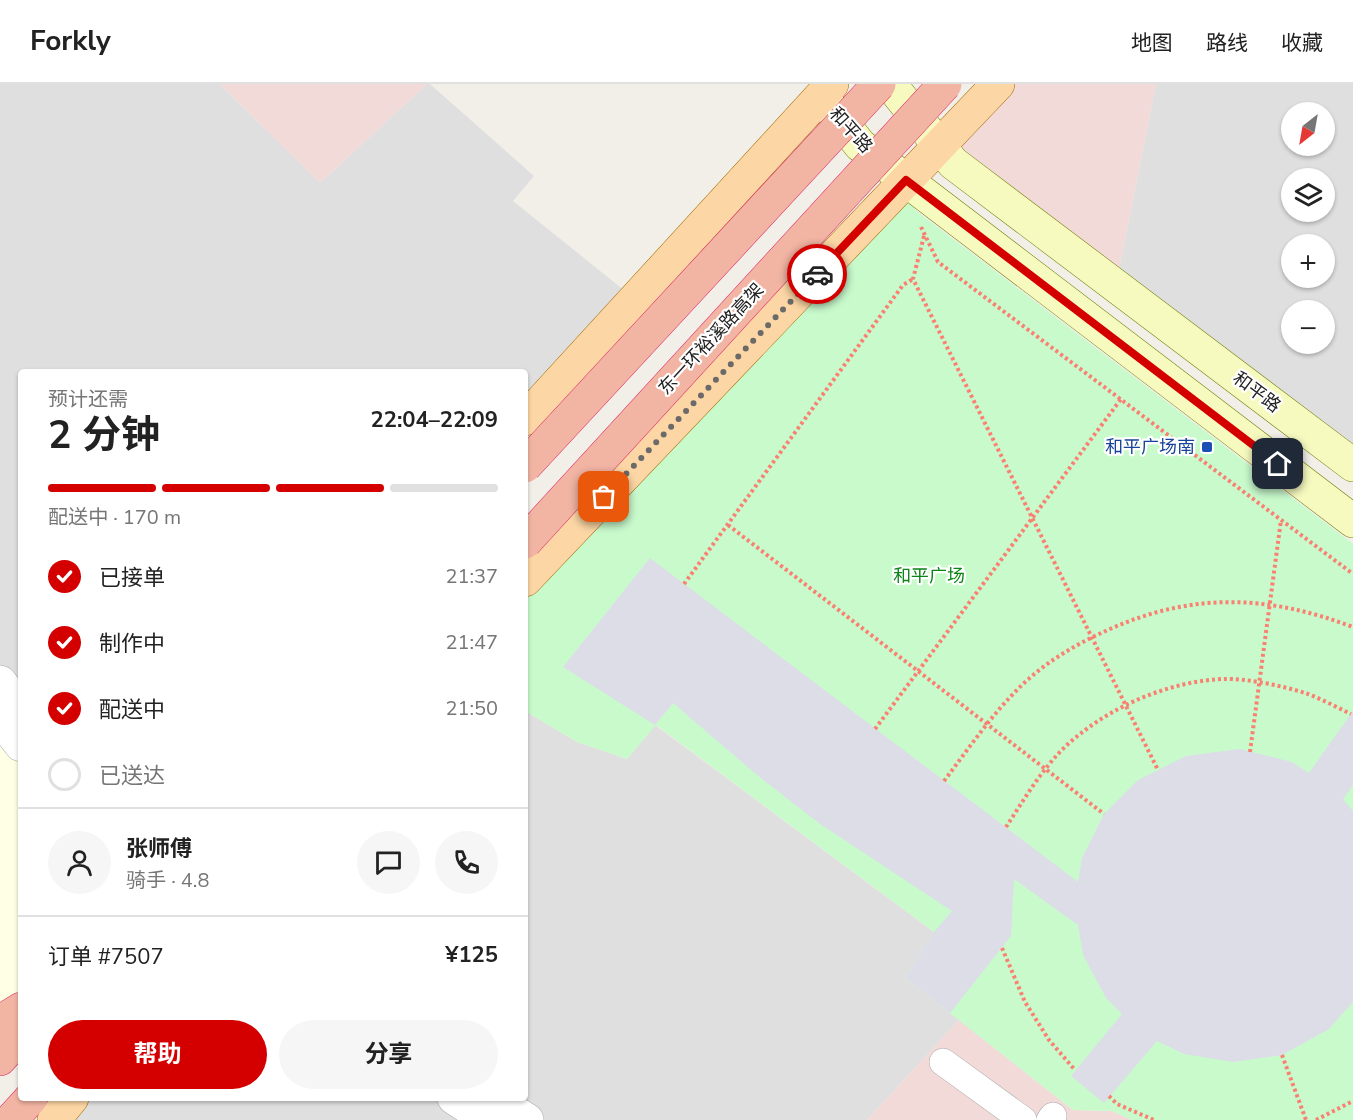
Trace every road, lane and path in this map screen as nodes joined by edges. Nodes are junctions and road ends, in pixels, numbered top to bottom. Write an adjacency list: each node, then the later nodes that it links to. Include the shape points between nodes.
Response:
1 (879, 84): 13 (highway, bridge)
2 (890, 84): 6 (main road, 和平路)
3 (945, 84): 18 (highway, 东一环裕溪路高架, bridge)
4 (998, 84): 6 (main road)
5 (822, 88): 7 (main road, 和平路, via 860,145); 12 (main road)
6 (939, 146): 7 (main road); 14 (main road, 和平路, via 953,163)
7 (906, 180): 16 (main road, 和平路); 20 (main road)
8 (918, 219): 9 (path)
9 (924, 236): 10 (path); 11 (path, via 938,262)
10 (913, 279): 17 (path, via 903,285); 24 (path)
11 (1121, 399): 15 (path); 32 (path)
12 (528, 416)
13 (528, 463)
14 (1353, 465)
15 (1281, 520): 19 (path); 22 (path)
16 (1353, 520)
17 (728, 525): 21 (path); 31 (path)
18 (528, 539)
19 (1353, 574)
20 (528, 577)
21 (684, 584)
22 (1270, 605): 23 (path, via 1321,615); 24 (path, via 1230,601 1186,604 1141,615); 26 (path)
23 (1353, 627)
24 (1092, 637): 28 (path); 31 (path, via 1061,654 1022,685)
25 (0, 682): 27 (street)
26 (1259, 683): 28 (path, via 1225,678 1180,684); 29 (path, via 1305,693); 34 (path)
27 (18, 705)
28 (1126, 705): 35 (path, via 1079,734); 36 (path)
29 (1351, 714)
30 (0, 718): 33 (street)
31 (987, 724): 35 (path); 37 (path)
32 (875, 729)
33 (18, 741)
34 (1250, 752)
35 (1045, 769): 38 (path); 39 (path)
36 (1158, 770)
37 (944, 781)
38 (1104, 814)
39 (1005, 827)
40 (1002, 948): 48 (path, via 1025,1002 1049,1040)
41 (18, 1000): 43 (main road)
42 (18, 1011): 43 (highway)
43 (0, 1021)
44 (18, 1038): 46 (highway)
45 (1282, 1055): 61 (path)
46 (0, 1059)
47 (943, 1062): 59 (street)
48 (1075, 1070)
49 (1109, 1096): 60 (path, via 1117,1104)
50 (28, 1101): 55 (highway)
51 (70, 1101): 56 (main road)
52 (459, 1101): 57 (street)
53 (497, 1101): 58 (street)
54 (1353, 1101): 62 (path)
55 (11, 1120)
56 (54, 1120)
57 (488, 1120)
58 (527, 1120)
59 (1023, 1120)
60 (1154, 1120)
61 (1306, 1120)
62 (1316, 1120)

